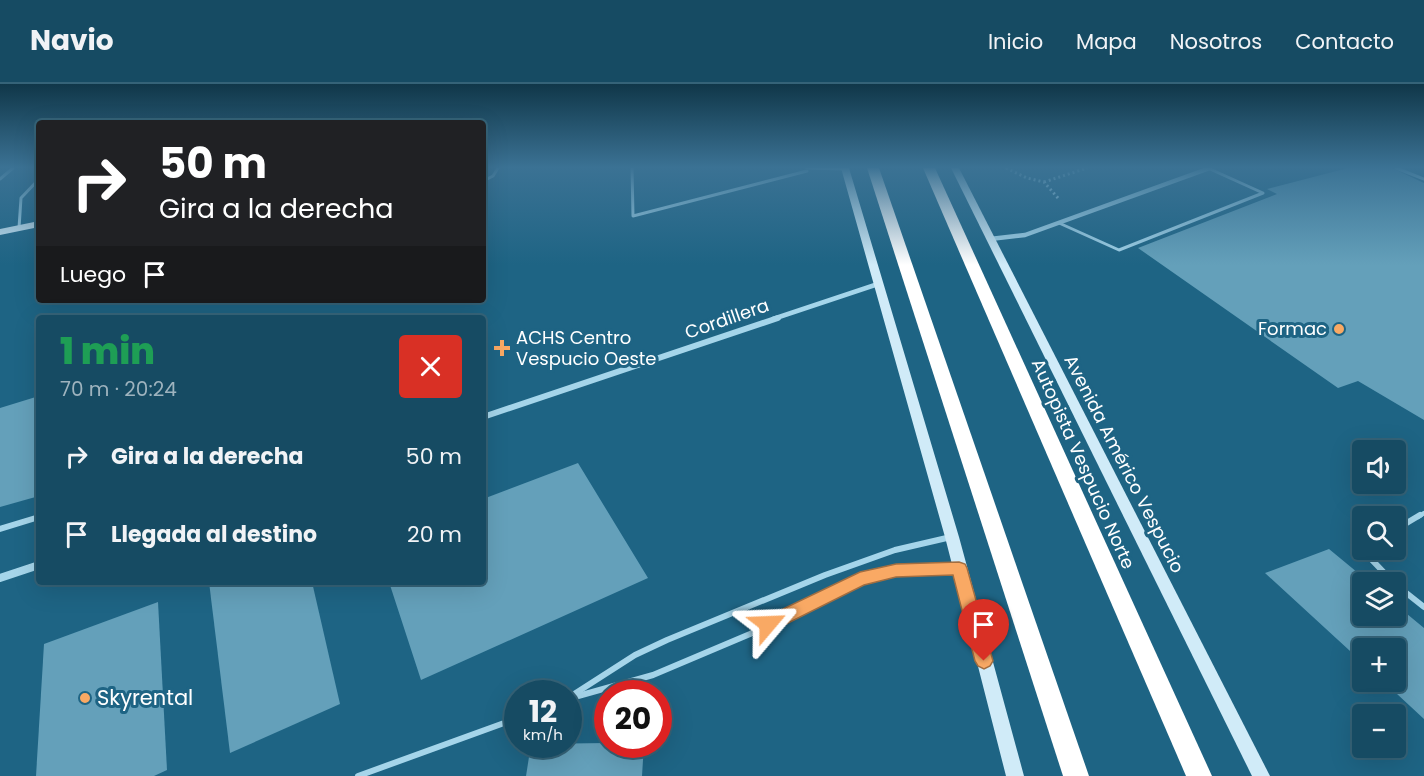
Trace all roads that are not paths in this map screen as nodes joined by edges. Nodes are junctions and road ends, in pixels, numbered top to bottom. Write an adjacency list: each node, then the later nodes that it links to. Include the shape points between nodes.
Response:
1 (21, 200): 12 (lane)
2 (633, 200): 3 (lane, via 633,216)
3 (692, 200)
4 (854, 200): 15 (main road)
5 (884, 200): 34 (highway)
6 (943, 200): 35 (highway, Autopista Vespucio Norte)
7 (971, 200): 14 (main road, Avenida Américo Vespucio)
8 (1121, 200): 10 (street)
9 (1245, 200): 10 (lane, via 1119,250)
10 (1059, 223): 14 (street, via 1017,237)
11 (36, 225): 12 (main road)
12 (19, 228): 13 (main road)
13 (0, 232)
14 (990, 239): 36 (main road, Avenida Américo Vespucio)
15 (878, 284): 16 (street, Cordillera); 21 (main road)
16 (486, 416)
17 (1424, 513): 19 (lane)
18 (36, 518): 20 (lane)
19 (1406, 524)
20 (0, 529)
21 (952, 537): 24 (main road); 29 (lane, via 895,550 825,575 667,640 635,655)
22 (1372, 560): 25 (lane)
23 (36, 566): 26 (street)
24 (959, 568): 30 (lane, via 896,570 860,579 750,634 653,675); 33 (main road)
25 (1383, 572)
26 (0, 578)
27 (1406, 593): 28 (lane)
28 (1424, 607)
29 (582, 690)
30 (582, 695)
31 (504, 723): 32 (lane)
32 (358, 776)
33 (1015, 776)
34 (1076, 776)
35 (1200, 776)
36 (1261, 776)

